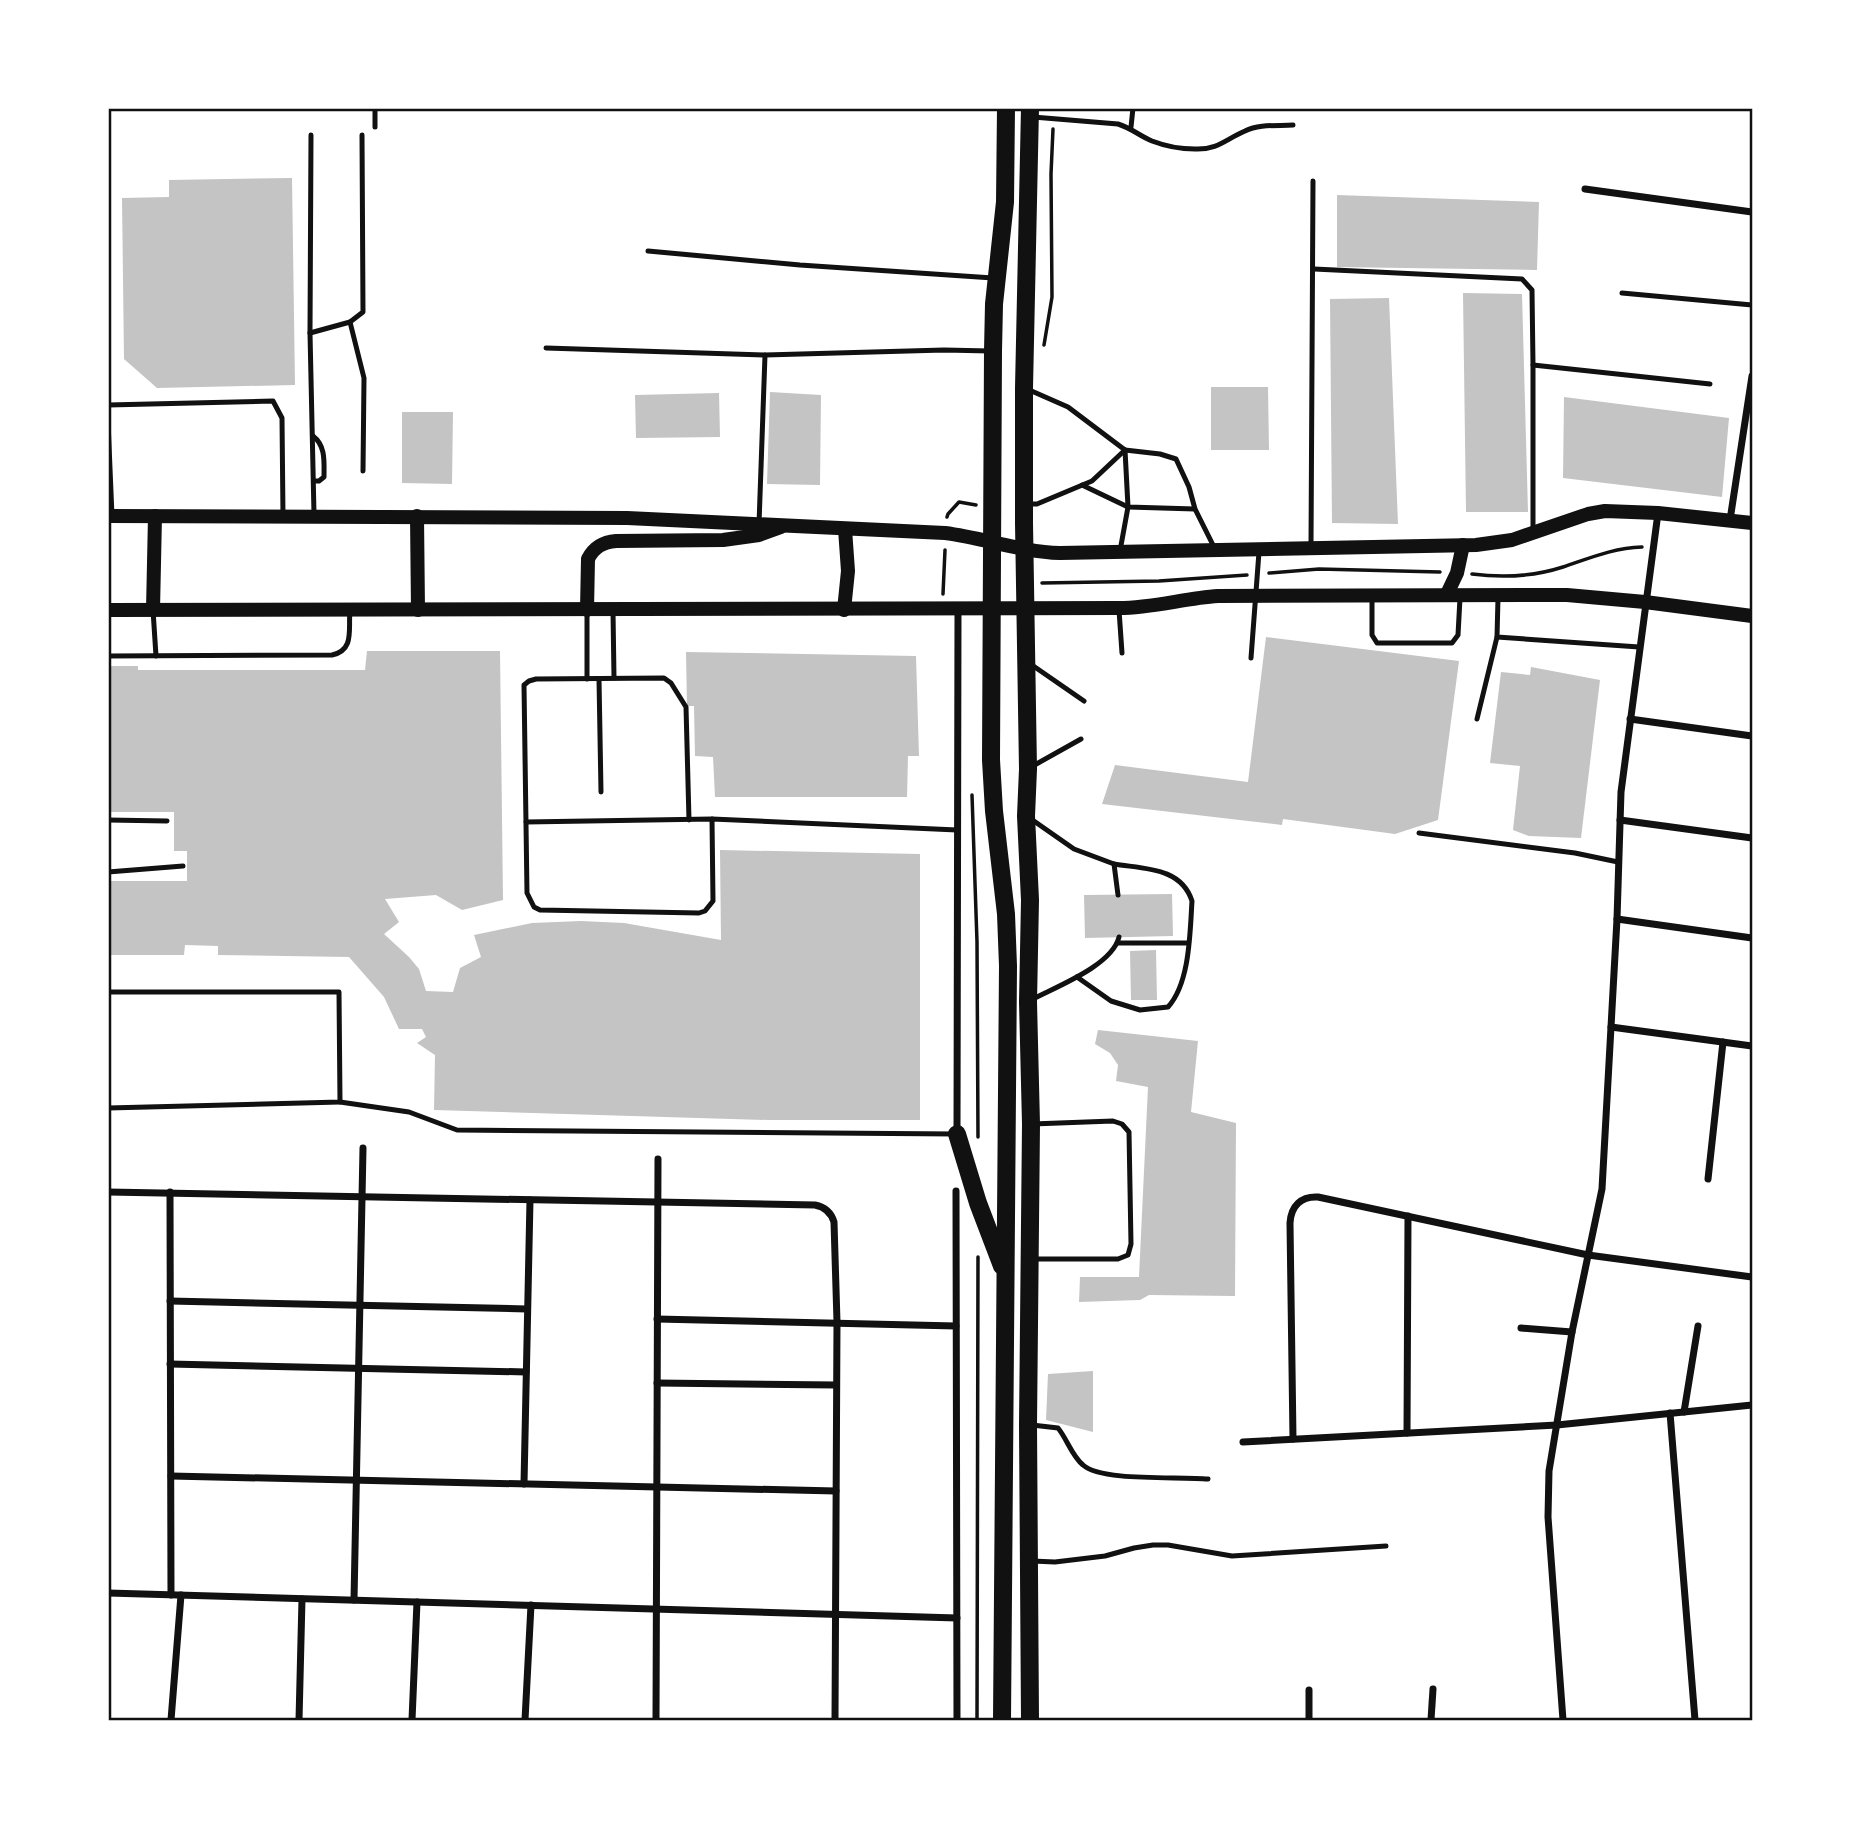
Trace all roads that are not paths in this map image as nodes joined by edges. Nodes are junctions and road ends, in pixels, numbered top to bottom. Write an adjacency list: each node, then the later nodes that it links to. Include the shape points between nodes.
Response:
1 (375, 108): 6 (lane)
2 (1006, 108): 15 (highway, via 1005,202)
3 (1133, 108): 7 (lane)
4 (1030, 113): 7 (lane); 26 (highway)
5 (1293, 125): 7 (lane, via 1244,131 1214,148 1196,149 1149,140)
6 (375, 127)
7 (1131, 128)
8 (311, 135): 19 (lane)
9 (362, 135): 18 (lane, via 363,312)
10 (1313, 181): 14 (lane)
11 (1585, 189): 12 (street)
12 (1752, 212)
13 (648, 251): 15 (lane)
14 (1314, 269): 23 (lane, via 1522,279 1532,290); 51 (lane)
15 (997, 278): 21 (highway)
16 (1622, 293): 17 (lane)
17 (1752, 305)
18 (351, 322): 19 (lane); 31 (lane, via 364,378)
19 (310, 333): 29 (lane)
20 (546, 348): 22 (lane)
21 (993, 351): 22 (lane); 49 (highway)
22 (765, 355): 45 (lane)
23 (1533, 365): 25 (lane); 48 (lane)
24 (1752, 376): 43 (street)
25 (1710, 384)
26 (1024, 388): 30 (lane, via 1068,407); 34 (highway)
27 (108, 405): 40 (lane, via 273,401 282,418)
28 (108, 421): 38 (lane)
29 (313, 436): 32 (lane); 32 (lane, via 323,448 324,465 324,477)
30 (1125, 450): 33 (lane); 35 (lane); 36 (lane, via 1176,459)
31 (363, 471)
32 (314, 481): 41 (lane)
33 (1082, 485): 34 (lane, via 1037,504); 35 (lane)
34 (1024, 504): 52 (highway)
35 (1128, 507): 36 (lane); 55 (lane)
36 (1195, 509): 53 (lane)
37 (1658, 513): 43 (main road); 48 (main road, via 1605,511); 60 (street)
38 (110, 516): 39 (main road)
39 (155, 516): 40 (main road); 66 (main road)
40 (283, 516): 41 (main road)
41 (314, 516): 42 (main road)
42 (417, 516): 45 (main road); 67 (main road)
43 (1730, 520): 44 (main road)
44 (1752, 523)
45 (759, 524): 46 (main road)
46 (786, 525): 47 (main road); 68 (main road, via 741,539 602,544 588,559)
47 (845, 529): 49 (main road, via 945,533); 70 (main road, via 848,571)
48 (1533, 533): 50 (main road, via 1490,544)
49 (992, 541): 52 (main road); 63 (highway)
50 (1462, 545): 51 (main road); 57 (main road)
51 (1311, 547): 54 (main road)
52 (1024, 548): 55 (main road, via 1039,553); 64 (highway)
53 (1215, 549): 54 (main road); 55 (main road)
54 (1259, 549): 59 (lane)
55 (1120, 551)
56 (1372, 594): 57 (main road); 57 (lane, via 1372,635 1377,643 1452,643 1458,635); 59 (main road)
57 (1453, 594): 58 (main road)
58 (1498, 594): 60 (main road); 73 (lane)
59 (1257, 595): 61 (main road); 78 (lane)
60 (1645, 601): 72 (main road); 74 (street)
61 (1119, 608): 64 (main road); 75 (lane)
62 (958, 609): 63 (main road); 70 (main road); 97 (street)
63 (992, 609): 64 (main road); 130 (highway, via 992,785 1007,940)
64 (1026, 609): 79 (highway)
65 (108, 610): 66 (main road)
66 (153, 610): 71 (main road); 77 (lane)
67 (418, 610): 68 (main road); 71 (main road)
68 (587, 610): 69 (main road); 81 (lane)
69 (612, 610): 70 (main road); 80 (lane)
70 (844, 610)
71 (350, 611): 77 (lane, via 349,644 339,653)
72 (1752, 616)
73 (1497, 637): 74 (lane); 84 (lane)
74 (1639, 647): 85 (street)
75 (1122, 653)
76 (108, 656): 77 (lane)
77 (156, 656)
78 (1251, 658)
79 (1027, 661): 83 (lane); 88 (highway)
80 (614, 678): 82 (lane); 93 (lane, via 664,678 682,699 686,707)
81 (587, 679): 82 (lane); 96 (lane, via 536,679 524,685)
82 (599, 679): 89 (lane)
83 (1084, 701)
84 (1477, 719)
85 (1630, 719): 86 (street); 94 (street)
86 (1752, 736)
87 (1081, 739): 88 (lane)
88 (1028, 769): 90 (highway)
89 (601, 792)
90 (1026, 816): 101 (lane, via 1074,849); 110 (highway)
91 (712, 819): 93 (lane); 96 (lane, via 713,901 699,913 534,907 527,893); 97 (lane)
92 (108, 820): 95 (lane)
93 (688, 820): 96 (lane)
94 (1620, 820): 99 (street); 100 (street)
95 (167, 821)
96 (526, 822)
97 (957, 830): 117 (street)
98 (1419, 832): 100 (lane)
99 (1752, 838)
100 (1618, 862): 105 (street)
101 (1114, 864): 104 (lane); 107 (lane, via 1165,872 1182,883 1192,901)
102 (183, 866): 103 (lane)
103 (108, 872)
104 (1118, 895)
105 (1617, 919): 106 (street); 111 (street)
106 (1752, 938)
107 (1187, 943): 108 (lane, via 1119,940); 108 (lane, via 1186,966 1176,998 1168,1007 1140,1010 1111,1001)
108 (1077, 976): 110 (lane)
109 (108, 992): 114 (lane, via 339,992)
110 (1028, 1002): 116 (highway)
111 (1611, 1027): 112 (street); 128 (street, via 1602,1189)
112 (1723, 1042): 113 (street); 120 (street)
113 (1752, 1046)
114 (340, 1102): 115 (lane); 117 (lane, via 409,1112 457,1130)
115 (108, 1108)
116 (1031, 1124): 129 (highway); 129 (lane, via 1113,1121 1129,1132 1131,1244 1128,1255 1118,1259)
117 (957, 1134): 130 (highway)
118 (363, 1148): 124 (street)
119 (657, 1159): 126 (street)
120 (1708, 1179)
121 (956, 1191): 137 (street)
122 (108, 1192): 123 (street)
123 (170, 1192): 124 (street); 132 (street)
124 (362, 1196): 125 (street); 133 (street)
125 (530, 1199): 126 (street); 134 (street)
126 (657, 1202): 135 (street); 136 (street, via 815,1205 829,1211 834,1222)
127 (1408, 1216): 128 (street); 151 (street); 152 (street, via 1318,1197 1301,1200 1292,1210)
128 (1588, 1255): 131 (street); 140 (street)
129 (1030, 1259): 149 (highway)
130 (1006, 1274): 181 (highway)
131 (1752, 1277)
132 (170, 1301): 133 (street); 141 (street)
133 (360, 1306): 134 (street); 142 (street)
134 (527, 1309): 143 (street)
135 (657, 1319): 136 (street); 144 (street)
136 (837, 1322): 137 (street); 145 (street)
137 (956, 1326): 171 (street)
138 (1698, 1326): 147 (street)
139 (1521, 1328): 140 (street)
140 (1572, 1332): 150 (street)
141 (170, 1364): 142 (street); 154 (street)
142 (359, 1368): 143 (street); 156 (street)
143 (526, 1372): 157 (street)
144 (657, 1383): 145 (street); 158 (street)
145 (836, 1385): 159 (street)
146 (1752, 1405): 147 (street)
147 (1684, 1412): 148 (street)
148 (1670, 1413): 150 (street); 186 (street)
149 (1028, 1425): 155 (lane, via 1058,1428 1077,1460 1099,1473); 161 (highway)
150 (1557, 1425): 151 (street); 185 (street, via 1548,1517)
151 (1407, 1433): 152 (street)
152 (1293, 1440): 153 (street)
153 (1243, 1442)
154 (171, 1476): 156 (street); 163 (street)
155 (1208, 1479)
156 (357, 1480): 157 (street); 166 (street)
157 (524, 1484): 158 (street)
158 (656, 1487): 159 (street); 169 (street)
159 (836, 1491): 170 (street)
160 (1387, 1546): 161 (lane, via 1232,1556 1153,1545 1105,1556)
161 (1029, 1561): 182 (highway)
162 (108, 1593): 163 (street)
163 (171, 1595): 164 (street)
164 (181, 1595): 165 (street); 174 (street)
165 (302, 1599): 166 (street); 175 (street)
166 (354, 1600): 167 (street)
167 (417, 1602): 168 (street); 176 (street)
168 (531, 1605): 169 (street); 177 (street)
169 (656, 1609): 170 (street); 178 (street)
170 (836, 1614): 171 (street); 179 (street)
171 (957, 1618): 180 (street)
172 (1433, 1689): 184 (street)
173 (1309, 1690): 183 (street)
174 (171, 1720)
175 (299, 1720)
176 (412, 1720)
177 (525, 1720)
178 (656, 1720)
179 (835, 1720)
180 (957, 1720)
181 (1002, 1720)
182 (1030, 1720)
183 (1310, 1720)
184 (1432, 1720)
185 (1563, 1720)
186 (1695, 1720)

